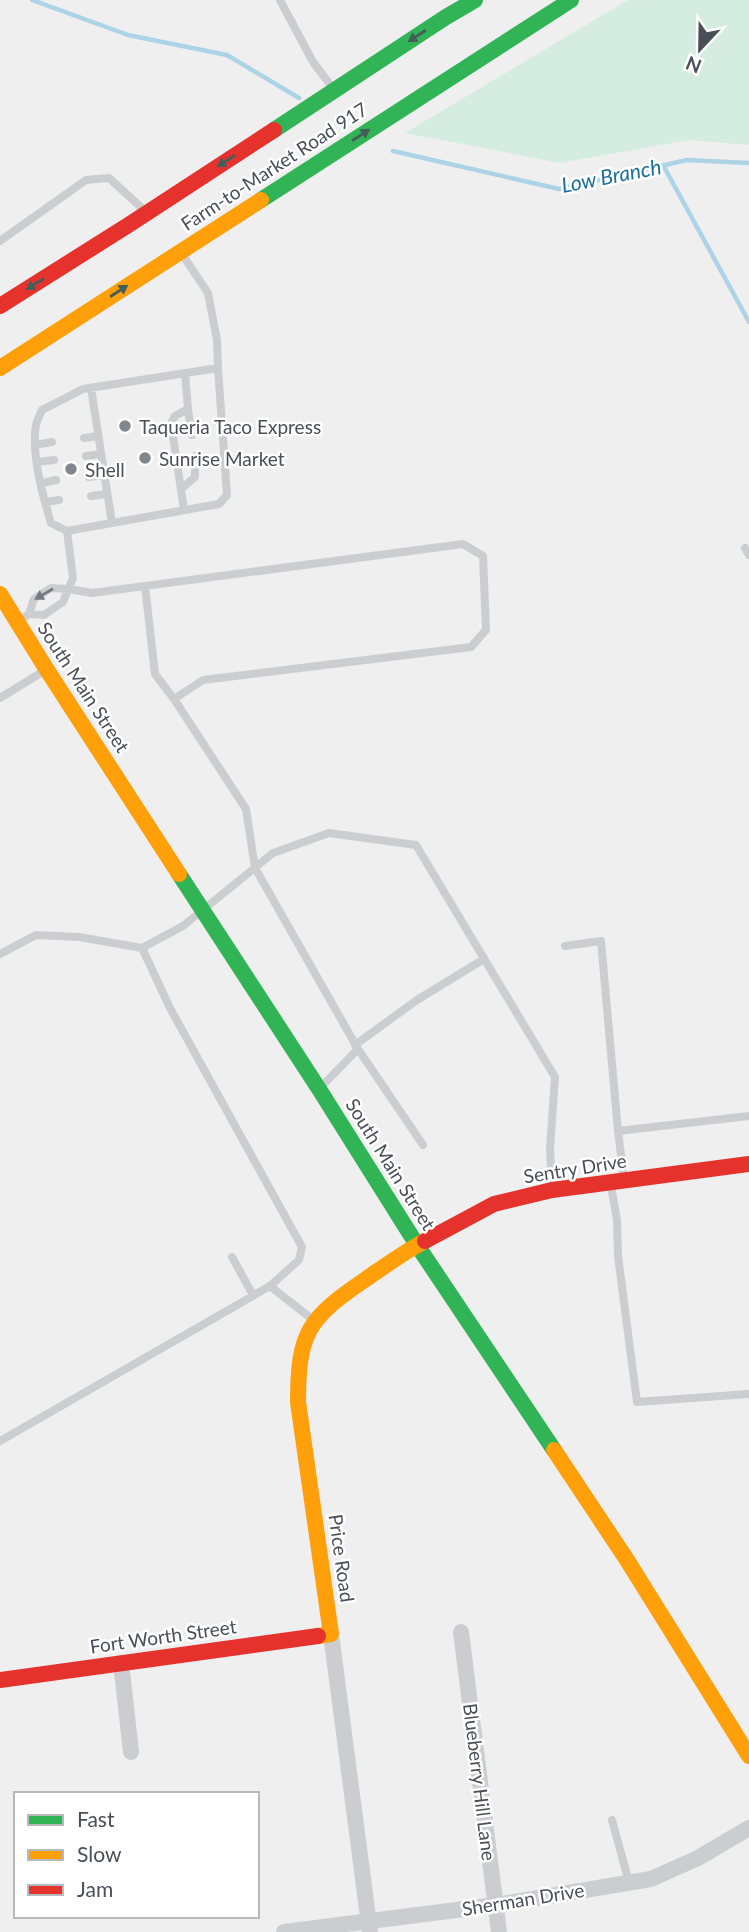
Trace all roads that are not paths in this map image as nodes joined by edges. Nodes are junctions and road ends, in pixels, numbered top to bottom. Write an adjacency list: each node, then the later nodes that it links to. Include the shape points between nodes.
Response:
1 (280, 0): 4 (lane, via 313,62)
2 (475, 0): 4 (main road, Farm-to-Market Road 917, one-way to 4)
3 (571, 0): 7 (main road, Farm-to-Market Road 917, one-way to 3)
4 (334, 90): 5 (main road, Farm-to-Market Road 917, one-way to 5)
5 (146, 213): 6 (lane, via 109,178 86,180); 8 (main road, Farm-to-Market Road 917, one-way to 8)
6 (0, 241)
7 (180, 252): 9 (main road, Farm-to-Market Road 917, one-way to 7); 10 (lane, via 208,293)
8 (0, 306)
9 (0, 368)
10 (218, 368): 11 (lane); 33 (lane, via 227,495 219,504)
11 (185, 373): 12 (lane); 13 (lane)
12 (91, 388): 15 (lane); 18 (lane, via 42,410)
13 (188, 410): 14 (lane); 28 (lane, via 171,423)
14 (192, 435)
15 (98, 436): 16 (lane); 19 (lane)
16 (84, 438)
17 (52, 442): 18 (lane)
18 (35, 445): 23 (lane)
19 (101, 454): 20 (lane); 24 (lane)
20 (86, 456)
21 (195, 456): 28 (lane, via 195,477)
22 (54, 460): 23 (lane)
23 (37, 462): 27 (lane)
24 (104, 475): 25 (lane); 29 (lane)
25 (89, 477)
26 (56, 480): 27 (lane)
27 (42, 483): 32 (lane)
28 (181, 489): 33 (lane)
29 (107, 494): 30 (lane); 34 (lane)
30 (91, 496)
31 (59, 500): 32 (lane)
32 (45, 502): 35 (lane, via 51,523)
33 (184, 510): 34 (lane)
34 (112, 523): 35 (lane)
35 (67, 531): 37 (lane, via 73,578)
36 (145, 586): 37 (lane, via 92,593); 42 (lane, via 155,674); 42 (lane, via 463,544 483,556 486,630 471,647 203,680)
37 (69, 589): 39 (lane, via 63,603 44,615); 39 (lane, one-way to 39, via 51,588 34,599)
38 (0, 594): 39 (main road, South Main Street)
39 (23, 618): 40 (main road, South Main Street)
40 (47, 670): 41 (lane); 44 (main road, South Main Street)
41 (0, 698)
42 (174, 699): 43 (lane, via 246,809)
43 (255, 868): 44 (lane); 48 (lane, via 273,853 329,833 415,845); 49 (lane)
44 (204, 909): 46 (lane); 50 (main road, South Main Street)
45 (565, 946): 52 (lane, via 601,941)
46 (142, 948): 47 (lane, via 36,935); 59 (lane, via 170,1008 302,1247 299,1261)
47 (0, 954)
48 (484, 960): 49 (lane, via 417,1000); 56 (lane, via 555,1077)
49 (356, 1047): 50 (lane); 53 (lane)
50 (319, 1089): 57 (main road, South Main Street)
51 (749, 1116): 52 (lane)
52 (618, 1131): 55 (lane)
53 (423, 1145)
54 (749, 1164): 55 (main road, Sentry Drive)
55 (617, 1182): 56 (main road, Sentry Drive); 62 (lane, via 618,1256 637,1402)
56 (552, 1190): 57 (main road, Sentry Drive, via 494,1204)
57 (417, 1245): 61 (main road, Price Road, via 332,1301); 69 (main road, South Main Street, via 627,1560)
58 (232, 1257): 60 (lane)
59 (270, 1286): 60 (lane); 61 (lane)
60 (253, 1295): 63 (lane)
61 (314, 1321): 65 (main road, Price Road, via 298,1370 298,1402)
62 (749, 1394)
63 (0, 1441)
64 (461, 1632): 73 (street, Blueberry Hill Lane)
65 (331, 1634): 66 (main road, Fort Worth Street); 74 (street, Price Road)
66 (121, 1663): 67 (main road, Fort Worth Street); 68 (street)
67 (0, 1680)
68 (131, 1752)
69 (749, 1756)
70 (612, 1820): 72 (lane)
71 (749, 1828): 72 (street, Sherman Drive, via 674,1870)
72 (629, 1882): 73 (street, Sherman Drive)
73 (496, 1905): 74 (street, Sherman Drive); 76 (street, Blueberry Hill Lane)
74 (370, 1926): 75 (street, Sherman Drive)
75 (284, 1932)
76 (499, 1932)

